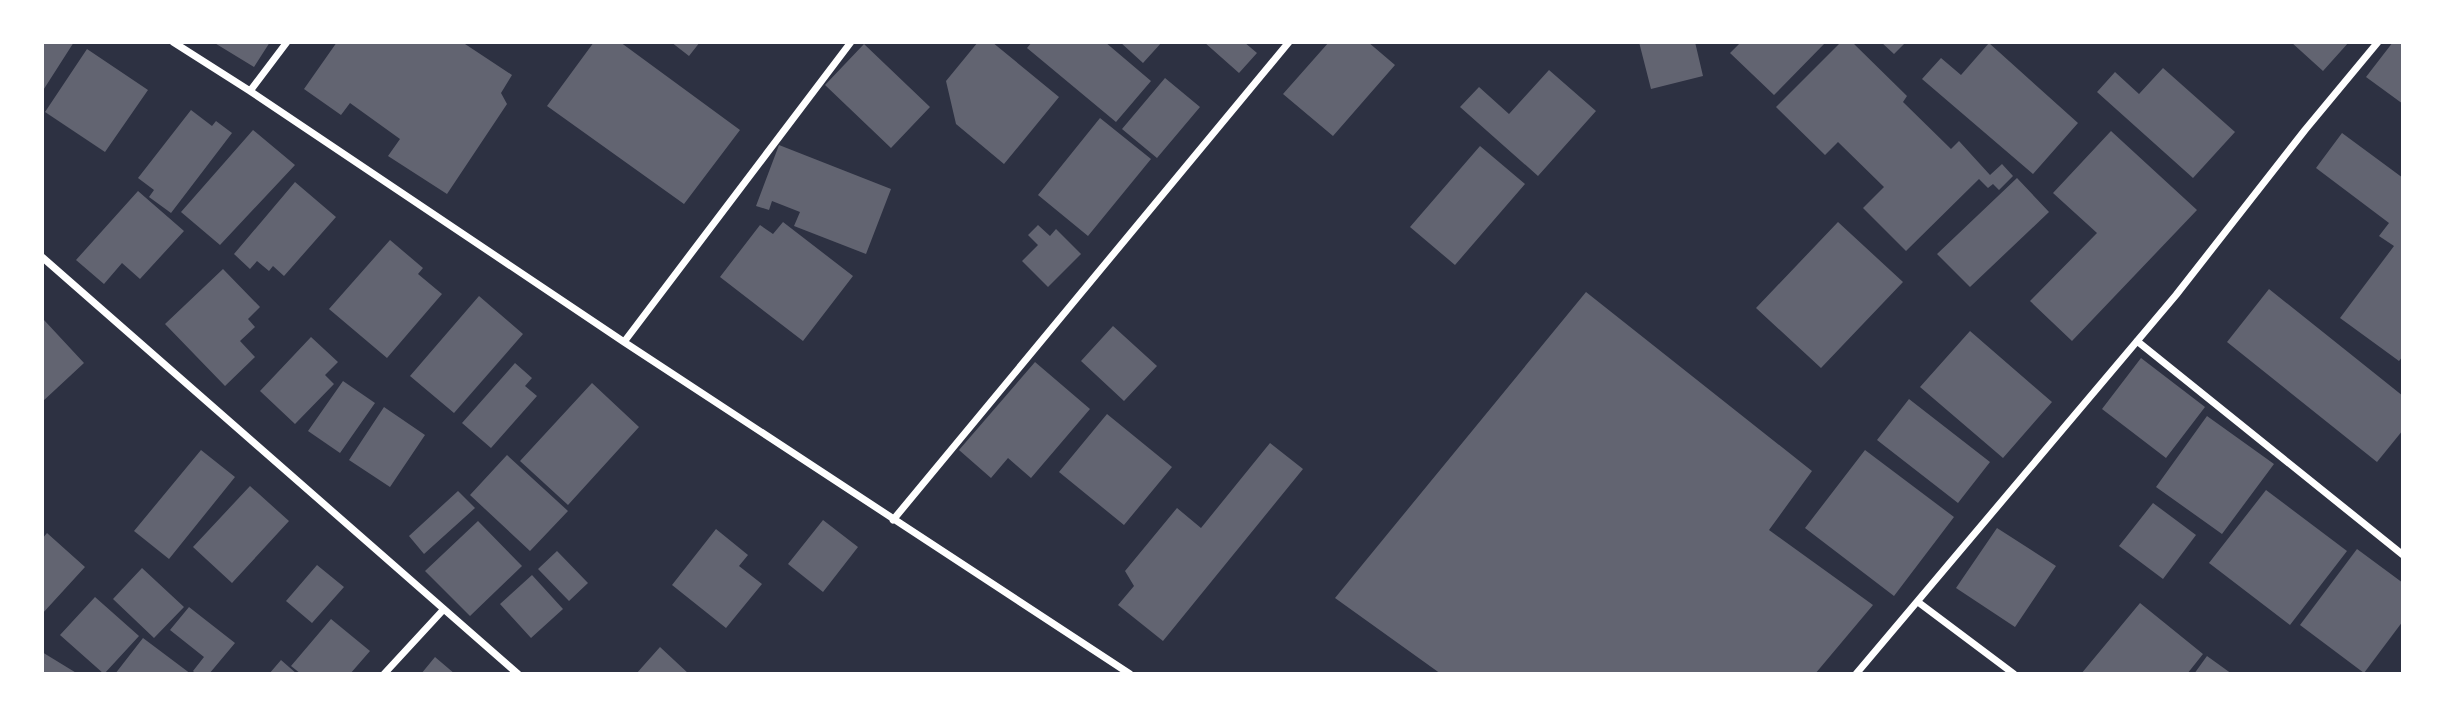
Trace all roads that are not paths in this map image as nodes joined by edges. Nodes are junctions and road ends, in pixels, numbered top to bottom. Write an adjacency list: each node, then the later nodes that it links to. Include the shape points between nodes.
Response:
1 (173, 42): 6 (street)
2 (287, 42): 6 (street)
3 (851, 42): 9 (street)
4 (1289, 42): 10 (street)
5 (2378, 42): 8 (street)
6 (250, 91): 9 (street)
7 (42, 257): 13 (street)
8 (2137, 341): 11 (street); 12 (street)
9 (624, 342): 10 (street)
10 (893, 520): 16 (street)
11 (2403, 555)
12 (1917, 602): 17 (street); 18 (street)
13 (444, 609): 14 (street); 15 (street)
14 (384, 674)
15 (518, 674)
16 (1130, 674)
17 (1856, 674)
18 (2014, 674)

